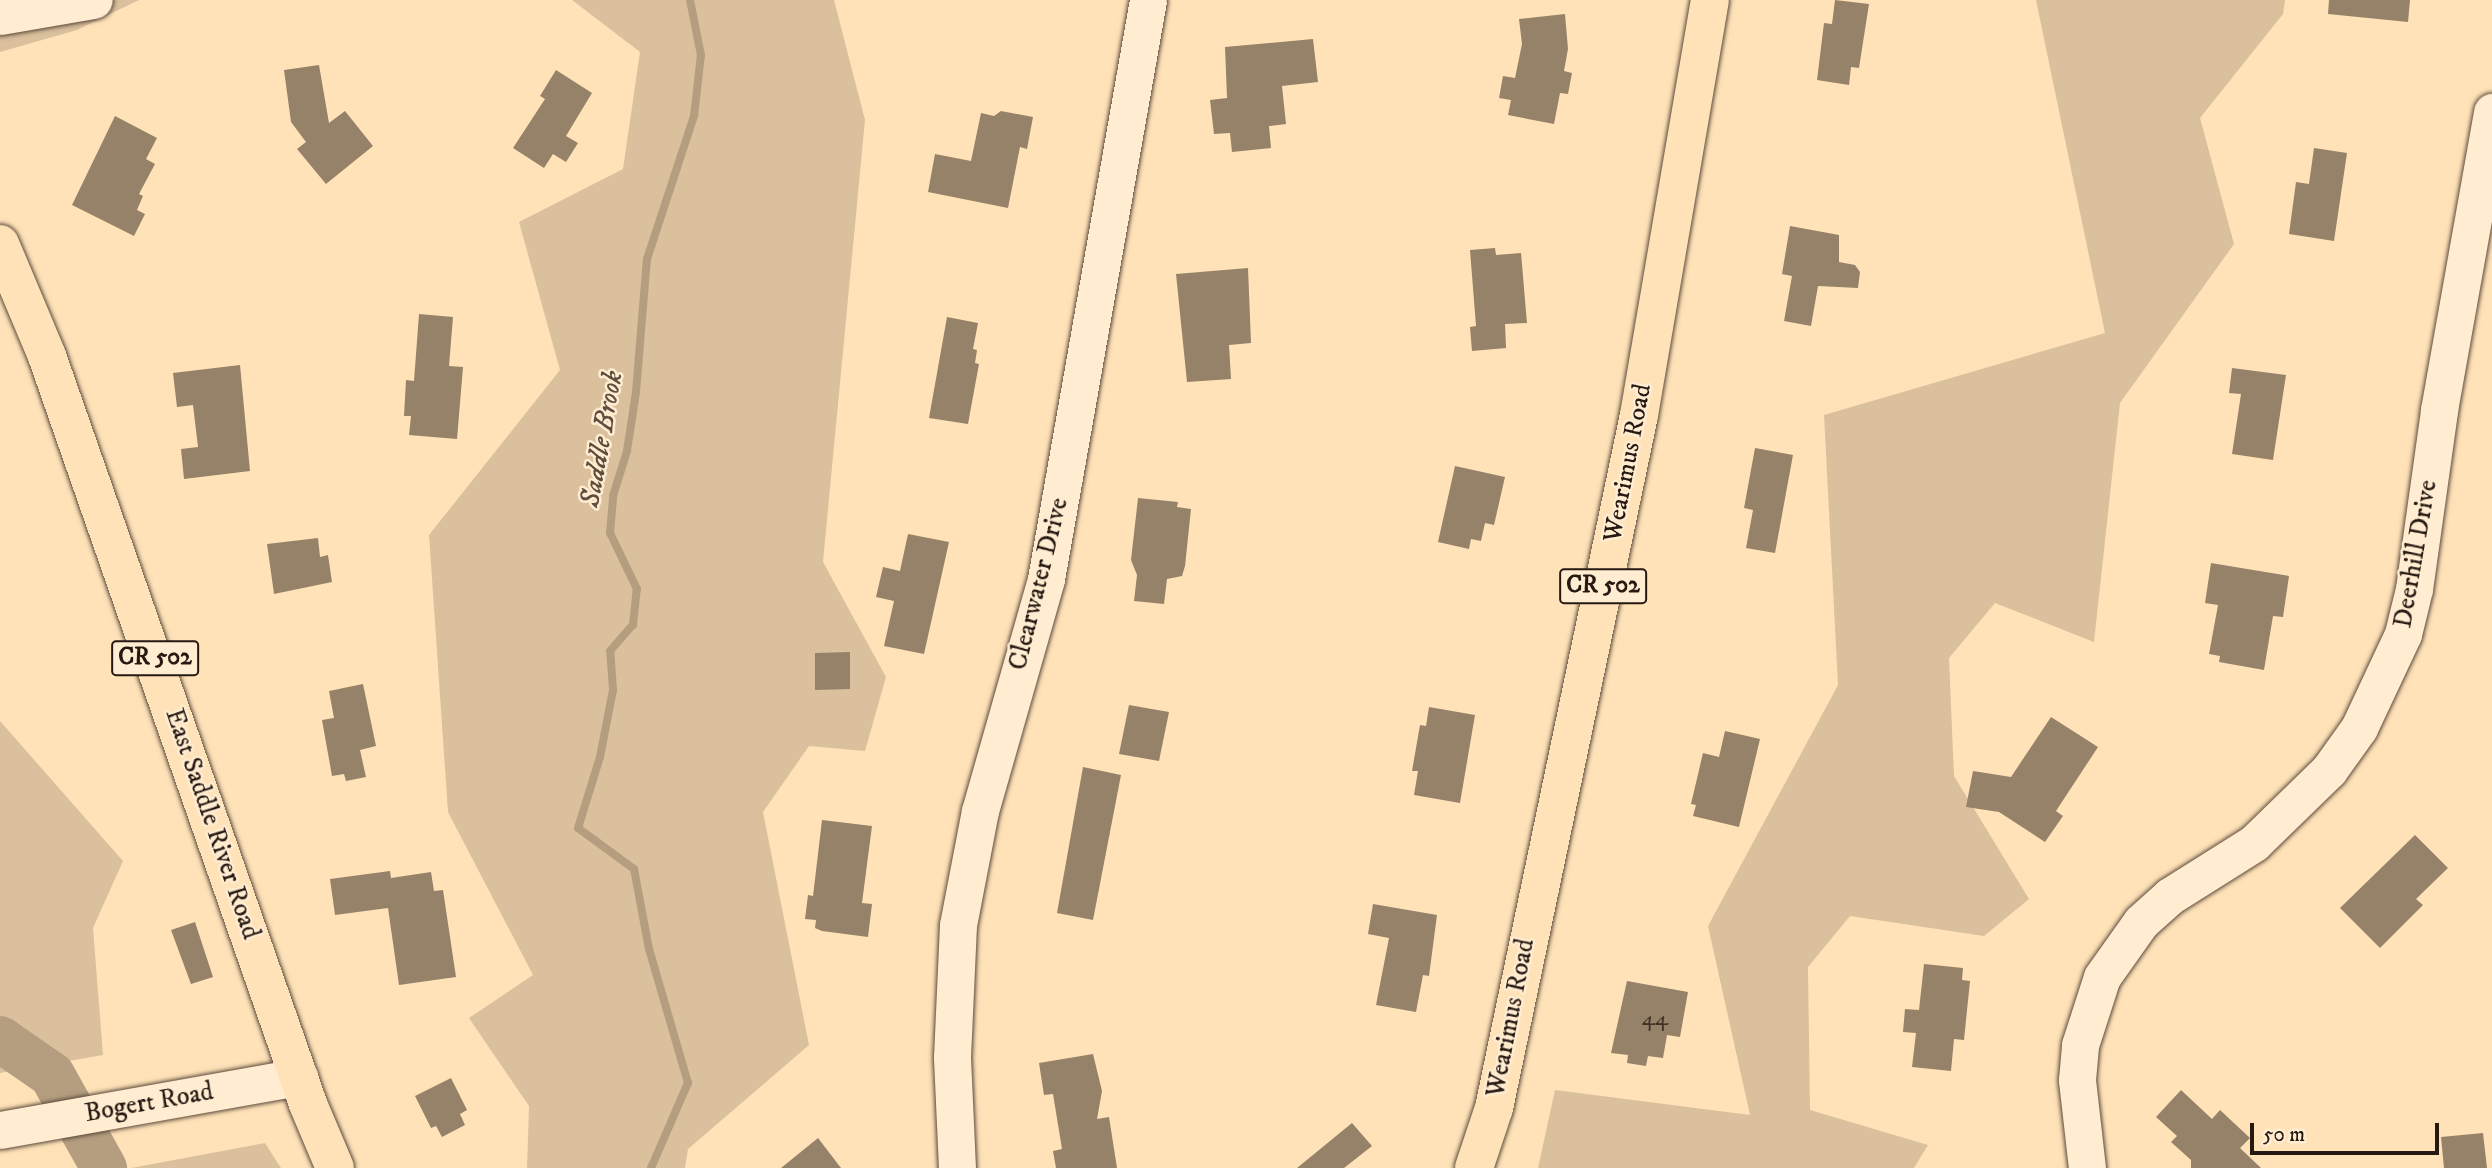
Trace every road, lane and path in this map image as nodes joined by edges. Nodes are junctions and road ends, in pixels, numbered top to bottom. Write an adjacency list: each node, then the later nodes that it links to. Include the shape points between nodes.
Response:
1 (94, 0): 4 (street)
2 (1149, 0): 10 (street, Clearwater Drive, via 1046,579 980,811 958,925 952,1057)
3 (1710, 0): 11 (main road, Wearimus Road / CR 502, via 1639,415 1494,1108)
4 (0, 16)
5 (2492, 112): 12 (street, Deerhill Drive, via 2403,634 2384,682 2329,771 2254,843 2171,896 2141,922 2102,977 2080,1045 2077,1080)
6 (0, 244): 7 (main road, East Saddle River Road / CR 502, via 79,446)
7 (299, 1077): 8 (street, Bogert Road); 9 (main road, East Saddle River Road / CR 502)
8 (0, 1130)
9 (335, 1168)
10 (957, 1168)
11 (1474, 1168)
12 (2087, 1168)

